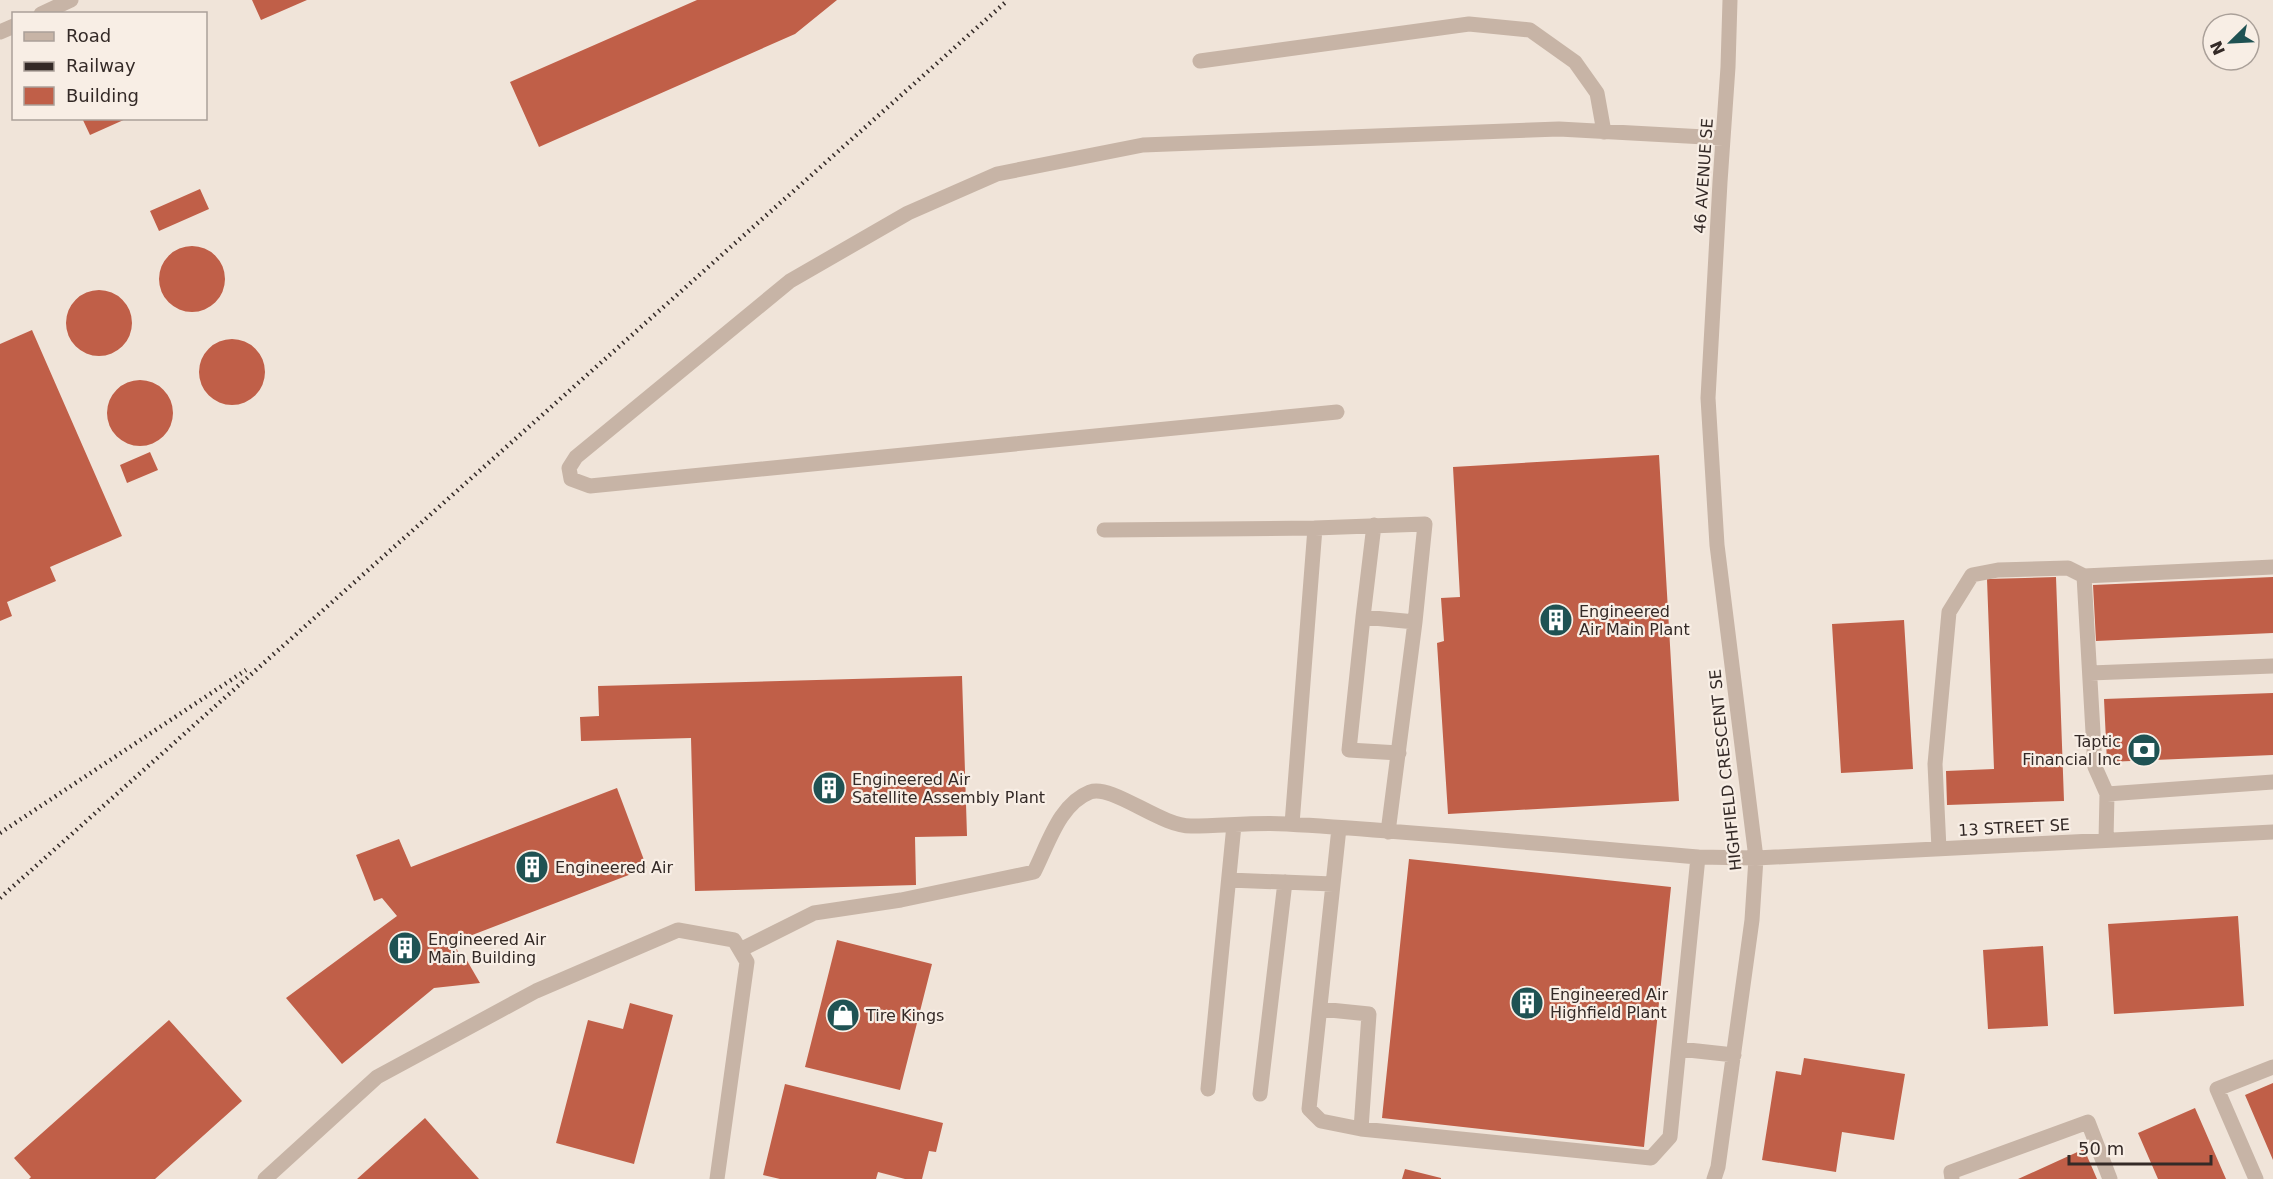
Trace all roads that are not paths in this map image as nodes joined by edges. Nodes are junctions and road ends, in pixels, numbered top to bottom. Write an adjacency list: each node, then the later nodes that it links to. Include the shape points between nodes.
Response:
1 (71, 0): 3 (street)
2 (1730, 0): 6 (street, 46 AVENUE SE)
3 (45, 12)
4 (1200, 61): 5 (street, via 1469,24 1530,30 1575,62 1597,93)
5 (1604, 132): 6 (street); 8 (street, via 1559,129 1143,145 997,174 908,213 790,281 576,458 569,468 571,479 590,486)
6 (1723, 138): 7 (street, 46 AVENUE SE)
7 (1710, 355): 29 (street, HIGHFIELD CRESCENT SE, via 1708,398 1717,545)
8 (1337, 412)
9 (1374, 525): 10 (street); 14 (street); 15 (street, via 1425,524)
10 (1316, 528): 11 (street); 21 (street)
11 (1104, 530)
12 (2273, 567): 13 (street)
13 (2084, 576): 17 (street); 27 (street, via 2068,568 1972,574 1949,612 1935,764)
14 (1363, 617): 15 (street); 18 (street, via 1349,750)
15 (1415, 622): 18 (street)
16 (2273, 666): 17 (street)
17 (2090, 673): 20 (street, via 2095,767)
18 (1398, 753): 24 (street)
19 (2273, 782): 20 (street)
20 (2107, 794): 26 (street)
21 (1292, 824): 22 (street, 13 STREET SE); 23 (street, 13 STREET SE)
22 (1234, 825): 30 (street); 33 (street, 13 STREET SE, via 1187,826 1154,816 1120,798 1091,792 1064,811 1034,872 901,900 814,913)
23 (1339, 828): 24 (street, 13 STREET SE); 32 (street)
24 (1388, 832): 28 (street, 13 STREET SE)
25 (2273, 832): 26 (street, 13 STREET SE)
26 (2106, 840): 27 (street, 13 STREET SE)
27 (1939, 849): 29 (street, 13 STREET SE)
28 (1698, 857): 29 (street, 13 STREET SE); 35 (street)
29 (1756, 858): 36 (street, HIGHFIELD CRESCENT SE)
30 (1228, 880): 31 (street); 38 (street)
31 (1285, 882): 32 (street); 39 (street)
32 (1333, 884): 34 (street)
33 (740, 950): 41 (street, via 734,940 678,930 536,991 377,1077); 42 (street, via 747,962)
34 (1320, 1009): 40 (street, via 1309,1109 1321,1121); 40 (street, via 1369,1014)
35 (1679, 1049): 36 (street); 40 (street, via 1670,1137 1651,1158)
36 (1734, 1056): 43 (street, HIGHFIELD CRESCENT SE)
37 (2273, 1067): 46 (street, via 2217,1089)
38 (1208, 1089)
39 (1260, 1094)
40 (1361, 1128)
41 (265, 1179)
42 (717, 1179)
43 (1714, 1179)
44 (1952, 1179): 45 (street, via 1951,1172 2088,1122)
45 (2110, 1179)
46 (2256, 1179)

